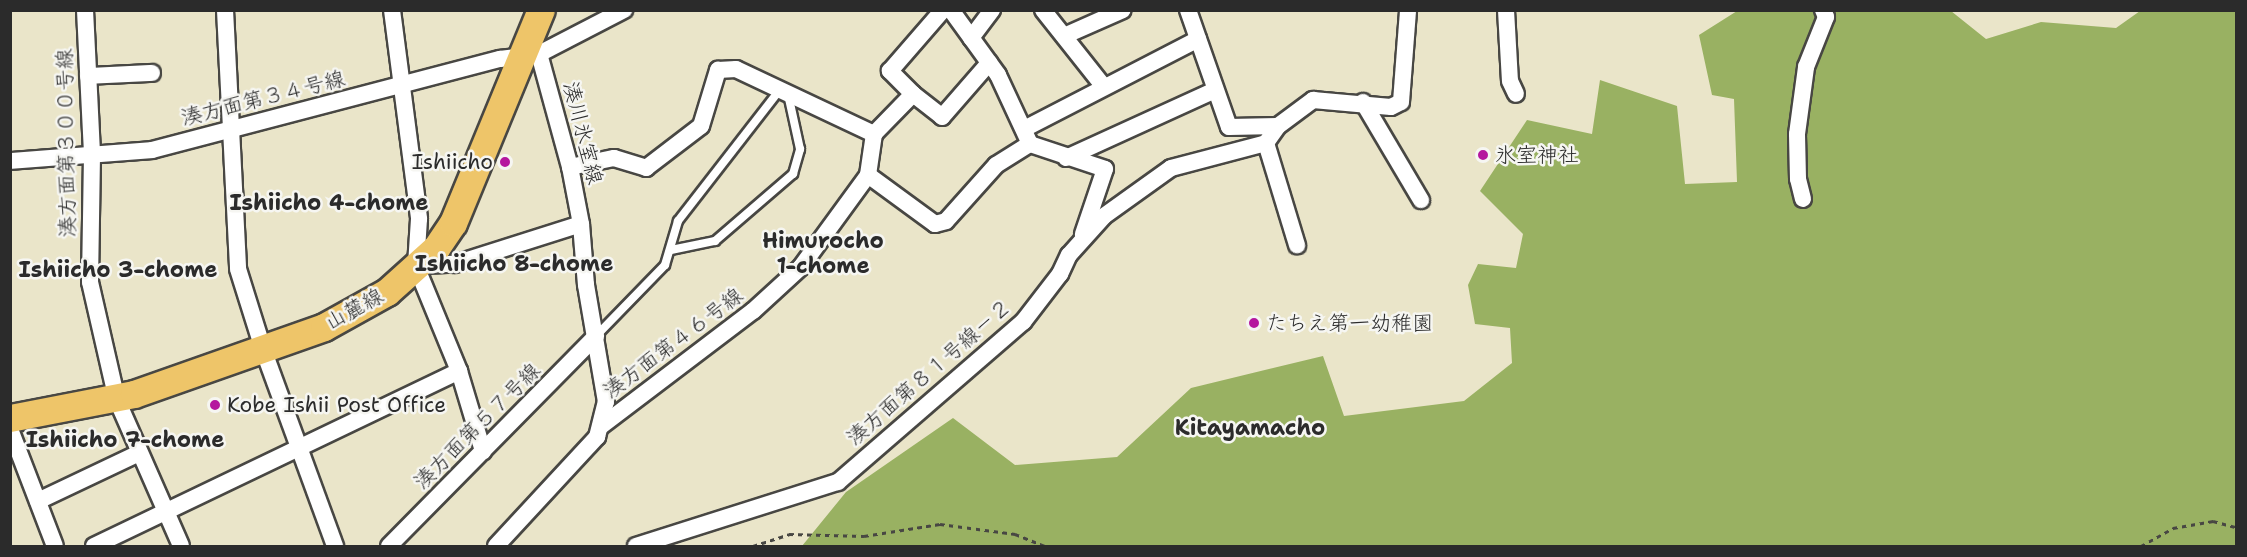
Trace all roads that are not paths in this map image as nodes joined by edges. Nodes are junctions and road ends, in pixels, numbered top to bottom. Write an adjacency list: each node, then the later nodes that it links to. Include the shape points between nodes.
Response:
1 (85, 10): 21 (street, 湊方面第３００号線)
2 (225, 10): 30 (street)
3 (392, 10): 22 (street)
4 (541, 10): 18 (main road, 山麓線)
5 (624, 10): 18 (street)
6 (943, 10): 27 (street, via 890,71)
7 (951, 10): 16 (street)
8 (992, 10): 16 (street)
9 (1043, 10): 15 (street)
10 (1123, 10): 15 (street)
11 (1188, 10): 17 (street)
12 (1408, 10): 28 (street, via 1401,102 1391,107)
13 (1506, 10): 26 (street, via 1510,81)
14 (1823, 10): 39 (street, via 1826,17 1806,67 1797,134 1798,179)
15 (1064, 36): 23 (street)
16 (970, 39): 19 (street)
17 (1198, 39): 23 (street); 25 (street)
18 (531, 56): 22 (street, 湊方面第３４号線, via 500,59); 37 (street, 湊川氷室線); 45 (main road, 山麓線, via 453,223 436,248)
19 (989, 63): 27 (street, via 942,117); 32 (street)
20 (152, 73): 21 (street)
21 (88, 76): 34 (street, 湊方面第３００号線)
22 (402, 86): 30 (street, 湊方面第３４号線); 45 (street, via 419,219)
23 (1104, 87): 32 (street)
24 (784, 89): 31 (street); 37 (street, via 736,69 718,70 701,126 646,168 614,158); 44 (lane, via 678,221); 44 (lane, via 800,148 793,174 715,241)
25 (1215, 90): 29 (street, via 1229,127); 35 (street)
26 (1516, 93)
27 (913, 94): 31 (street)
28 (1363, 102): 29 (street, via 1313,100); 40 (street)
29 (1278, 126): 33 (street)
30 (232, 129): 34 (street, 湊方面第３４号線, via 152,150); 47 (street, via 238,269)
31 (874, 134): 38 (street, 湊方面第４６号線)
32 (1027, 136): 35 (street); 38 (street, via 946,221 935,224)
33 (1266, 143): 42 (street, 湊方面第８１号線－２, via 1171,168 1104,216); 43 (street)
34 (92, 154): 36 (street, 湊方面第３４号線); 49 (street, 湊方面第３００号線, via 90,282)
35 (1066, 158): 42 (street, via 1105,170)
36 (10, 161)
37 (570, 167): 41 (street, 湊川氷室線)
38 (868, 175): 51 (street, 湊方面第４６号線, via 801,267 753,311)
39 (1803, 199)
40 (1421, 200)
41 (581, 224): 45 (street, via 455,264); 46 (street, 湊川氷室線, via 586,285)
42 (1080, 243): 64 (street, 湊方面第８１号線－２, via 1023,322 838,482)
43 (1297, 245)
44 (671, 250): 46 (lane, via 665,265)
45 (416, 266): 47 (main road, 山麓線, via 366,307); 48 (street)
46 (596, 336): 51 (street, 湊川氷室線, via 606,402); 54 (street, 湊方面第５７号線)
47 (263, 349): 49 (main road, 山麓線); 53 (street)
48 (459, 371): 53 (street); 54 (street)
49 (117, 400): 50 (main road, 山麓線); 55 (street, 湊方面第３００号線)
50 (10, 418)
51 (600, 427): 63 (street, via 597,437)
52 (10, 429): 56 (street)
53 (298, 448): 57 (street); 61 (street)
54 (483, 451): 62 (street, 湊方面第５７号線)
55 (139, 453): 56 (street); 57 (street, 湊方面第３００号線)
56 (38, 501): 58 (street)
57 (164, 513): 59 (street); 60 (street, 湊方面第３００号線)
58 (55, 546)
59 (94, 546)
60 (181, 546)
61 (335, 546)
62 (389, 546)
63 (496, 546)
64 (636, 546)

